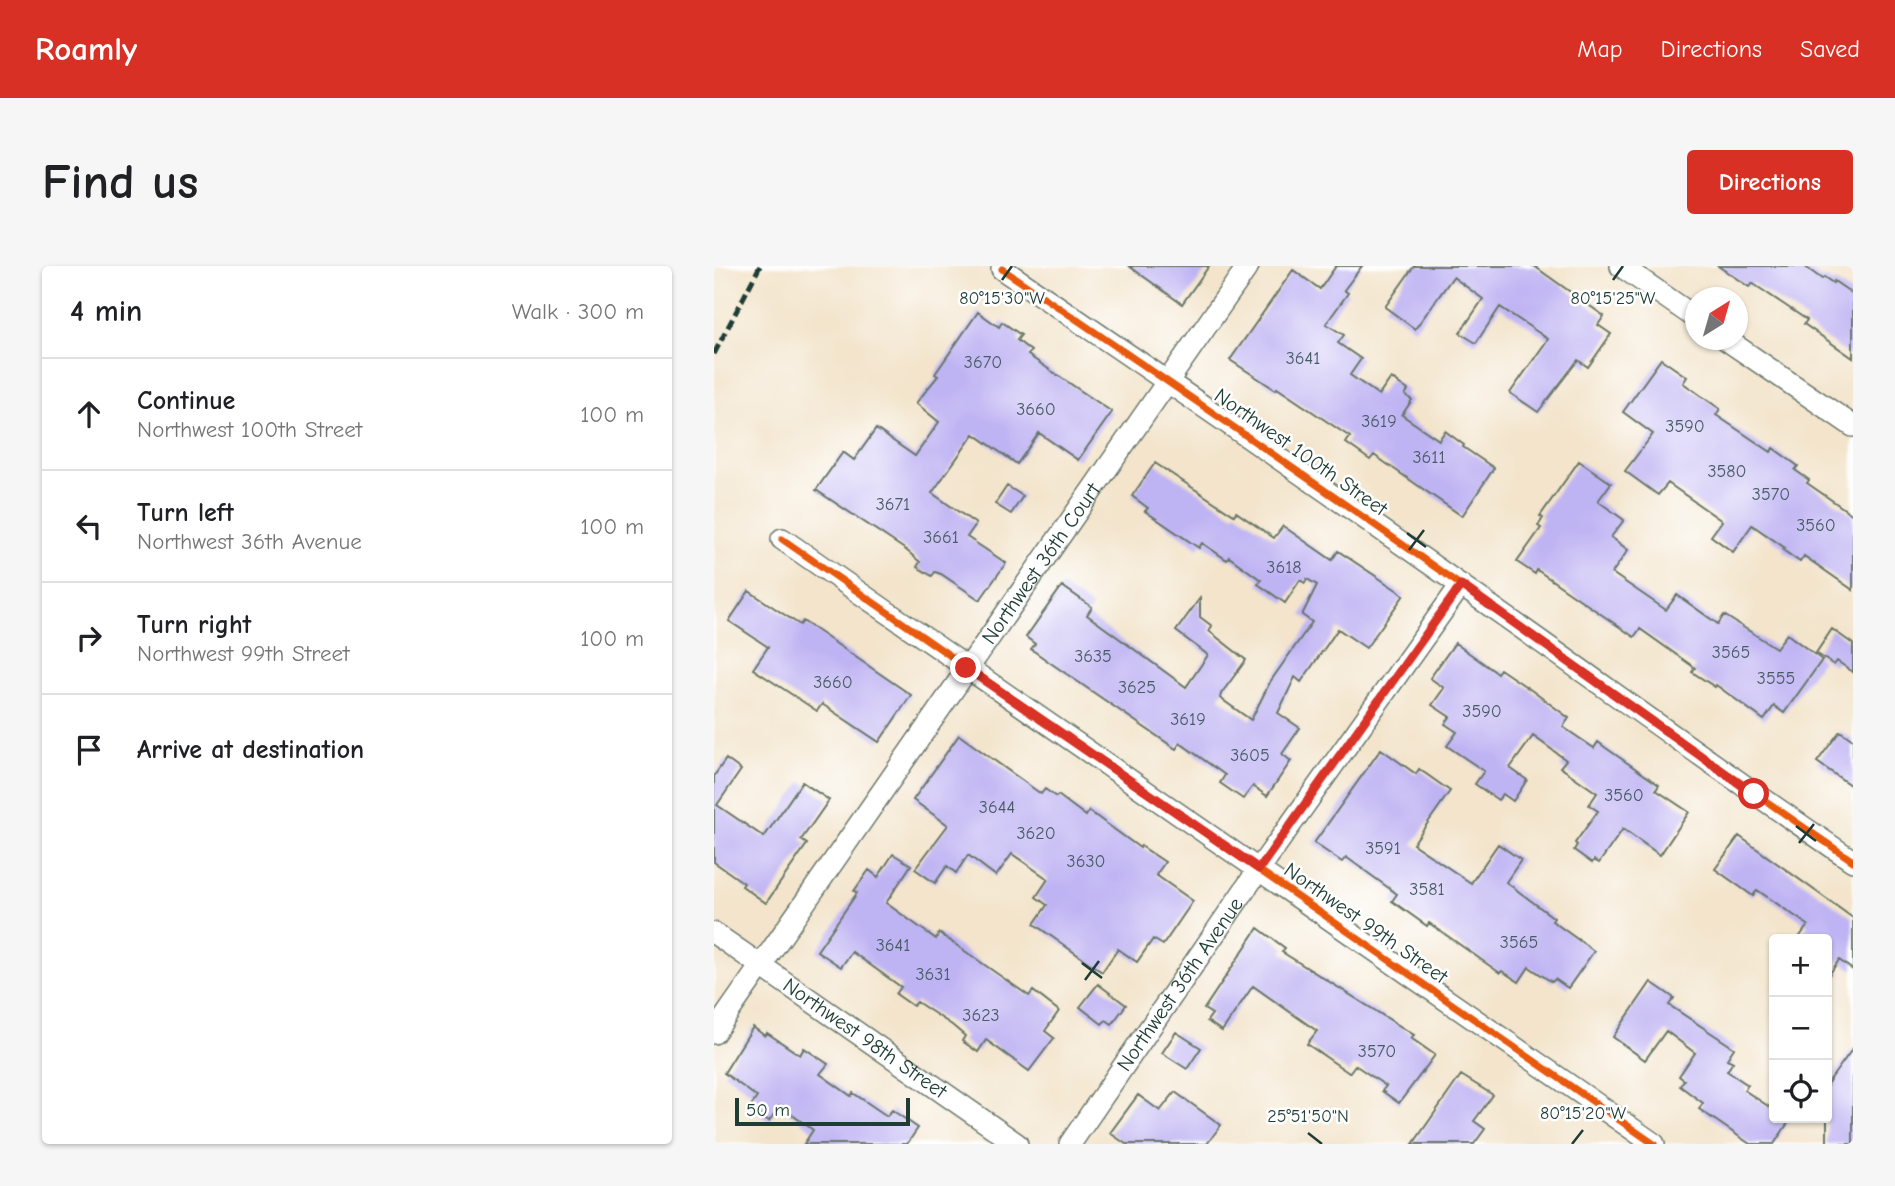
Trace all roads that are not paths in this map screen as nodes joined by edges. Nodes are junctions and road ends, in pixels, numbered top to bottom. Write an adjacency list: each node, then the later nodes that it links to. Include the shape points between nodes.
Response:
1 (1248, 266): 6 (street, Northwest 36th Court)
2 (1621, 266): 4 (street)
3 (1002, 269): 6 (street, Northwest 100th Street)
4 (1685, 310)
5 (1742, 350): 7 (street)
6 (1169, 382): 9 (street, Northwest 100th Street); 10 (street, Northwest 36th Court)
7 (1853, 426)
8 (782, 539): 10 (street, Northwest 99th Street)
9 (1461, 585): 11 (street, Northwest 100th Street); 12 (street, Northwest 36th Avenue)
10 (966, 668): 12 (street, Northwest 99th Street); 14 (street, Northwest 36th Court)
11 (1853, 860)
12 (1259, 869): 17 (street, Northwest 36th Avenue); 18 (street, Northwest 99th Street)
13 (714, 933): 14 (street, Northwest 98th Street)
14 (762, 966): 15 (street, Northwest 36th Court); 16 (street, Northwest 98th Street)
15 (714, 1032)
16 (1017, 1144)
17 (1070, 1144)
18 (1654, 1144)

